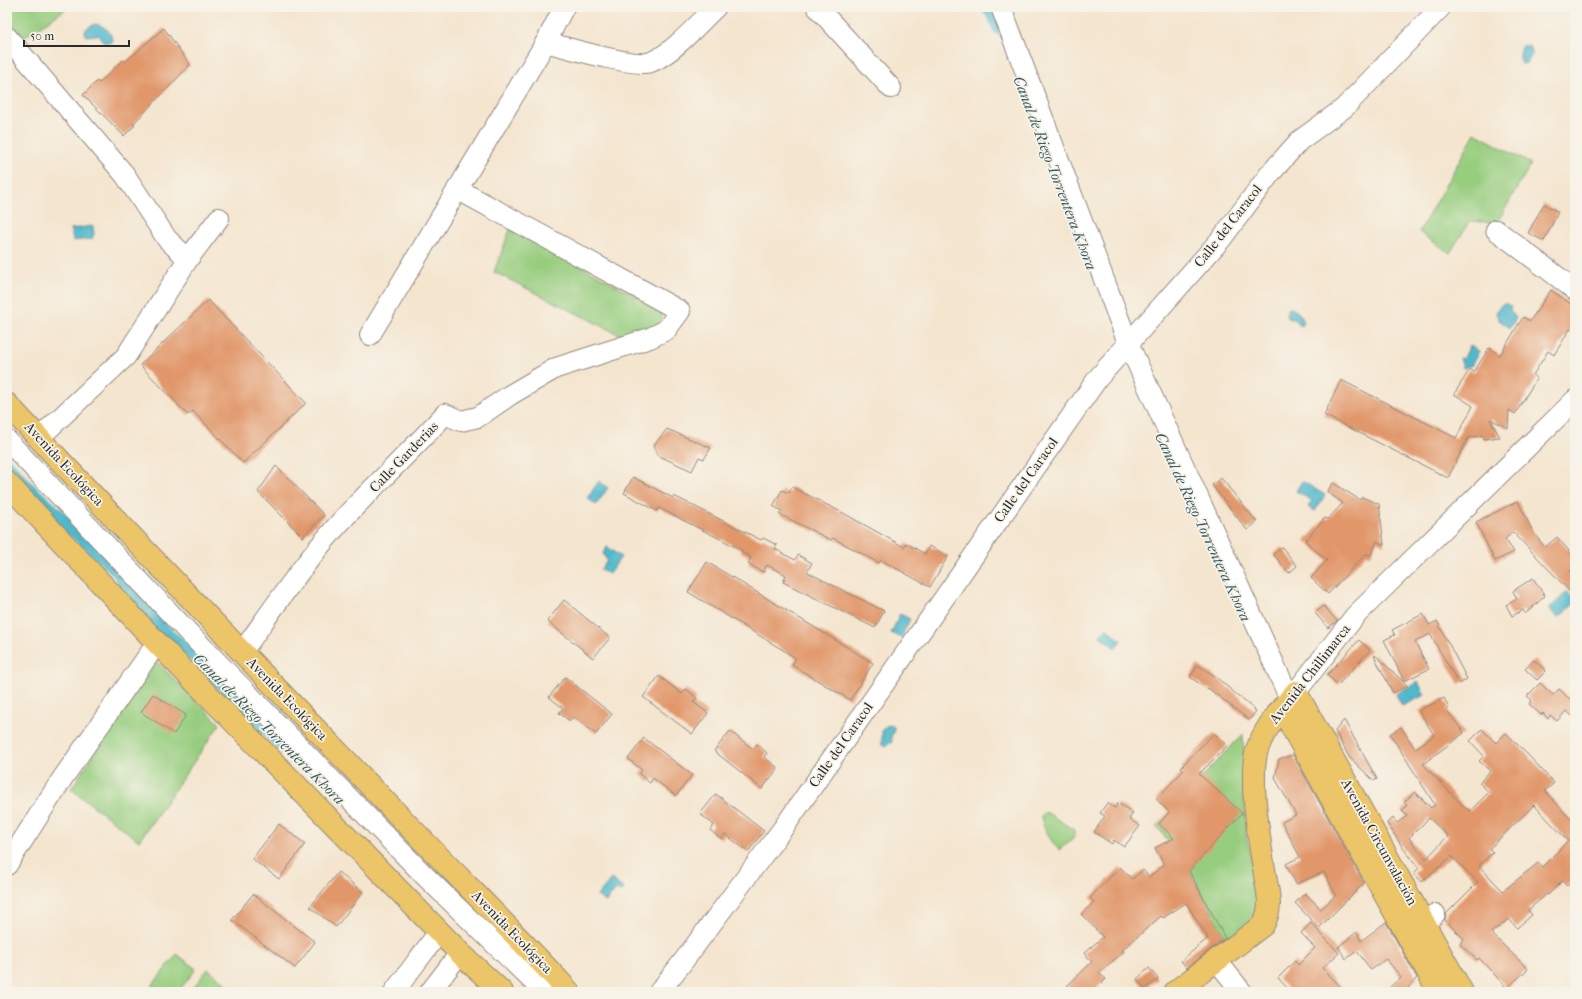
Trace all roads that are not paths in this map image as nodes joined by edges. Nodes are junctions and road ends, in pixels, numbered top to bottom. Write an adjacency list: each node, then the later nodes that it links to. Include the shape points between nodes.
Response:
1 (564, 7): 7 (street)
2 (716, 7): 7 (street, via 668,52 650,62 636,63)
3 (817, 7): 8 (street)
4 (1001, 7): 15 (street, Avenida Circunvalación)
5 (1440, 7): 15 (street, Calle del Caracol, via 1344,108 1299,141 1269,174 1222,238)
6 (7, 37): 12 (street, via 125,175 166,239)
7 (546, 42): 9 (street)
8 (891, 88)
9 (457, 189): 14 (street); 22 (street, Calle Garderias, via 680,311 666,330 556,368 478,417 461,421 445,414 335,528)
10 (219, 218): 12 (street)
11 (1496, 230): 13 (street)
12 (188, 259): 18 (street, via 126,356)
13 (1575, 290)
14 (370, 335)
15 (1128, 343): 23 (street, Avenida Circunvalación); 33 (street, Calle del Caracol, via 1098,378 784,827)
16 (1575, 400): 23 (street, Avenida Chillimarca, via 1359,611)
17 (7, 404): 18 (main road, Avenida Ecológica)
18 (39, 438): 22 (main road, Avenida Ecológica)
19 (7, 440): 31 (street, via 187,631 408,859)
20 (7, 483): 21 (main road)
21 (157, 643): 24 (street, via 62,779); 25 (main road)
22 (242, 652): 32 (main road, Avenida Ecológica)
23 (1290, 699): 27 (main road, Avenida Chillimarca, via 1264,732 1254,764 1255,813 1270,909 1263,925); 36 (main road, Avenida Circunvalación, via 1293,729); 37 (main road, Avenida Circunvalación, via 1430,919)
24 (7, 865)
25 (439, 932): 26 (main road); 28 (street)
26 (460, 953): 29 (street); 30 (main road)
27 (1217, 961): 34 (main road, Avenida Chillimarca); 35 (street)
28 (394, 992)
29 (430, 992)
30 (502, 992)
31 (544, 992)
32 (569, 992)
33 (659, 992)
34 (1175, 992)
35 (1242, 992)
36 (1439, 992)
37 (1462, 992)

